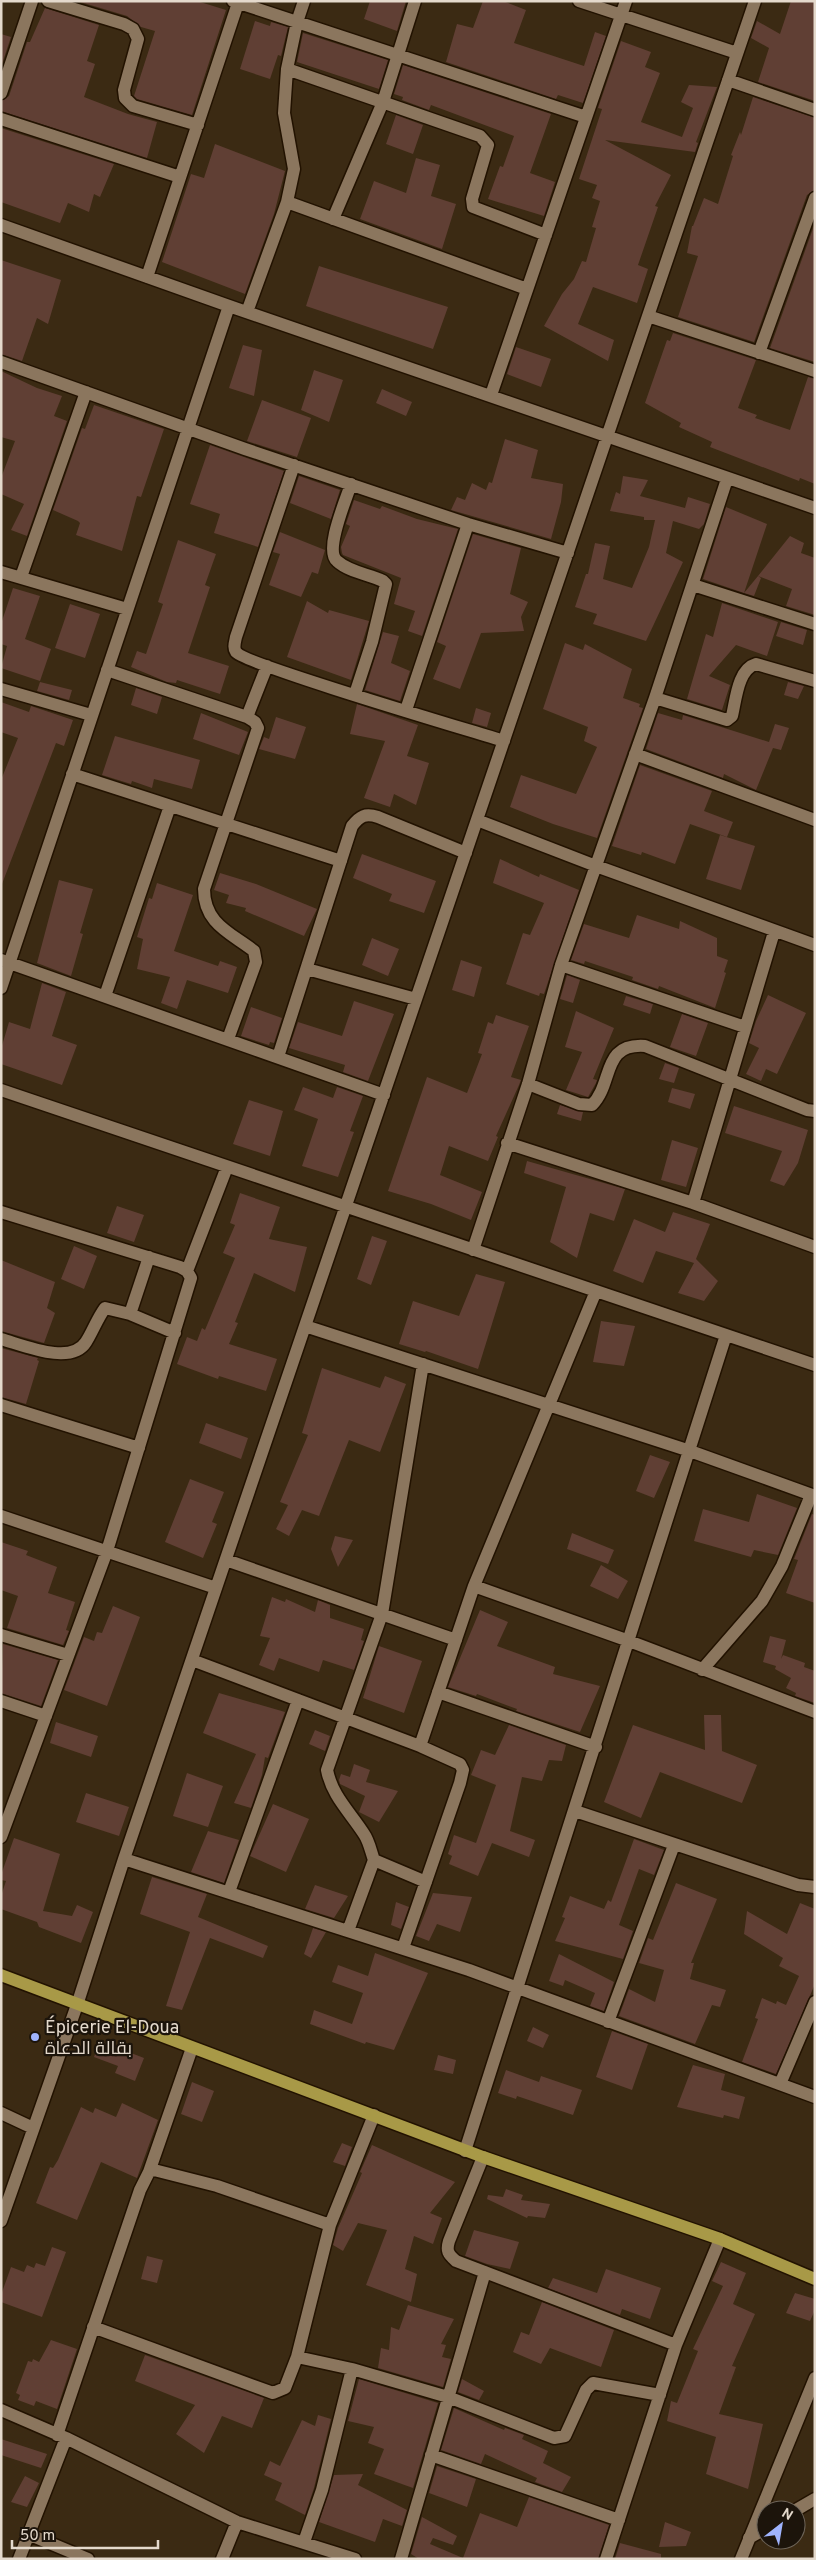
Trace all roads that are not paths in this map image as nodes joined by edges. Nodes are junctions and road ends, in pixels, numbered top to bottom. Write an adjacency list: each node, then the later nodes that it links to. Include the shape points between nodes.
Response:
1 (32, 1): 15 (street)
2 (48, 1): 20 (street, via 133,29 138,39 124,90 125,98 133,106)
3 (304, 1): 10 (street)
4 (415, 1): 12 (street)
5 (579, 1): 9 (street)
6 (626, 1): 9 (street)
7 (755, 1): 11 (street)
8 (236, 2): 10 (street); 20 (street)
9 (621, 15): 11 (street); 18 (street)
10 (297, 22): 12 (street); 13 (street)
11 (737, 53): 14 (street)
12 (398, 56): 16 (street); 18 (street)
13 (287, 69): 16 (street); 23 (street, via 284,113 294,170)
14 (728, 80): 17 (street); 31 (street)
15 (1, 93)
16 (383, 102): 24 (street); 26 (street, via 480,136 488,145 472,199 473,207)
17 (815, 110)
18 (586, 117): 26 (street)
19 (1, 119): 21 (street)
20 (198, 125): 21 (street)
21 (180, 177): 27 (street)
22 (815, 198): 32 (street)
23 (287, 202): 24 (street); 30 (street)
24 (333, 219): 28 (street)
25 (1, 225): 27 (street)
26 (546, 235): 28 (street)
27 (147, 277): 29 (street)
28 (527, 289): 36 (street)
29 (229, 306): 30 (street); 37 (street)
30 (247, 312): 36 (street)
31 (648, 316): 32 (street); 38 (street)
32 (759, 353): 34 (street)
33 (1, 362): 35 (street)
34 (815, 371)
35 (86, 392): 37 (street); 46 (street)
36 (491, 395): 38 (street)
37 (187, 427): 39 (street); 48 (street)
38 (607, 436): 40 (street); 44 (street)
39 (294, 465): 41 (street); 50 (street, via 234,646 242,657)
40 (727, 479): 42 (street); 47 (street)
41 (351, 484): 43 (street); 54 (street, via 332,544 332,555 347,567 386,584)
42 (815, 508)
43 (468, 524): 44 (street); 56 (street)
44 (568, 553): 59 (street)
45 (1, 572): 46 (street)
46 (21, 577): 48 (street)
47 (693, 585): 49 (street); 55 (street)
48 (127, 609): 51 (street)
49 (815, 624)
50 (267, 666): 54 (street); 58 (street)
51 (107, 670): 57 (street); 58 (street)
52 (815, 680): 55 (street, via 756,664 748,666 732,716 727,720)
53 (1, 689): 57 (street)
54 (355, 694): 56 (street)
55 (655, 698): 60 (street)
56 (406, 710): 59 (street)
57 (91, 716): 61 (street)
58 (247, 717): 65 (street, via 256,722 258,728)
59 (504, 741): 63 (street)
60 (635, 754): 64 (street); 68 (street)
61 (72, 774): 62 (street); 71 (street)
62 (170, 806): 65 (street); 75 (street)
63 (477, 820): 66 (street); 68 (street)
64 (815, 820)
65 (225, 823): 67 (street); 78 (street, via 204,898 214,921 224,932 254,951 256,962)
66 (466, 853): 67 (street, via 368,814 358,818 352,826); 76 (street)
67 (341, 861): 73 (street)
68 (596, 866): 69 (street); 72 (street)
69 (774, 932): 70 (street); 77 (street)
70 (815, 945)
71 (5, 962): 74 (street); 75 (street)
72 (561, 965): 77 (street); 81 (street)
73 (308, 969): 76 (street); 79 (street)
74 (1, 988)
75 (105, 996): 78 (street)
76 (416, 999): 83 (street)
77 (745, 1027): 80 (street)
78 (228, 1039): 79 (street)
79 (278, 1057): 83 (street)
80 (730, 1079): 81 (street, via 636,1045 624,1048 613,1058 597,1100 592,1105 579,1104); 84 (street); 87 (street)
81 (528, 1084): 85 (street)
82 (1, 1090): 86 (street)
83 (384, 1094): 88 (street)
84 (815, 1111)
85 (507, 1143): 87 (street); 91 (street)
86 (227, 1167): 88 (street); 93 (street)
87 (693, 1203): 90 (street)
88 (346, 1207): 91 (street); 96 (street)
89 (1, 1212): 92 (street)
90 (815, 1247)
91 (473, 1250): 94 (street)
92 (149, 1257): 93 (street); 95 (street)
93 (187, 1272): 97 (street, via 190,1286)
94 (596, 1291): 98 (street); 102 (street)
95 (130, 1314): 97 (street); 99 (street, via 105,1308 86,1343 79,1351 66,1355)
96 (305, 1326): 100 (street); 109 (street)
97 (175, 1333): 104 (street)
98 (726, 1335): 101 (street); 105 (street)
99 (1, 1339)
100 (423, 1364): 102 (street); 112 (street)
101 (815, 1365)
102 (548, 1404): 105 (street); 110 (street)
103 (1, 1405): 104 (street)
104 (139, 1448): 108 (street)
105 (690, 1451): 106 (street); 115 (street)
106 (813, 1495): 118 (street, via 782,1566 762,1601)
107 (1, 1516): 108 (street)
108 (107, 1551): 111 (street); 116 (street)
109 (226, 1560): 111 (street); 112 (street)
110 (474, 1586): 114 (street); 115 (street)
111 (216, 1588): 117 (street)
112 (382, 1614): 114 (street); 124 (street)
113 (1, 1635): 116 (street)
114 (456, 1640): 119 (street)
115 (629, 1641): 118 (street); 126 (street)
116 (68, 1655): 123 (street)
117 (192, 1660): 120 (street); 130 (street)
118 (702, 1670): 122 (street)
119 (438, 1692): 125 (street); 126 (street)
120 (298, 1700): 124 (street); 134 (street)
121 (1, 1701): 123 (street)
122 (815, 1712)
123 (46, 1716): 128 (street)
124 (346, 1718): 125 (street); 131 (street, via 327,1770 335,1793 366,1836)
125 (420, 1746): 132 (street, via 455,1760 463,1770)
126 (596, 1747): 127 (street)
127 (575, 1811): 129 (street); 138 (street)
128 (2, 1835)
129 (674, 1845): 133 (street, via 798,1885); 141 (street)
130 (124, 1858): 134 (street); 139 (street)
131 (374, 1860): 132 (street); 135 (street)
132 (426, 1882): 136 (street)
133 (815, 1887)
134 (229, 1892): 135 (street)
135 (348, 1930): 136 (street)
136 (403, 1948): 138 (street)
137 (1, 1975): 139 (main road)
138 (519, 1988): 141 (street); 148 (street)
139 (78, 2002): 142 (main road); 147 (street)
140 (815, 2002): 143 (street)
141 (608, 2022): 143 (street)
142 (192, 2048): 146 (main road); 150 (street)
143 (780, 2084): 144 (street)
144 (815, 2097)
145 (1, 2113): 147 (street)
146 (374, 2114): 148 (main road); 152 (street)
147 (33, 2128): 151 (street)
148 (465, 2150): 149 (main road)
149 (483, 2157): 153 (main road); 154 (street, via 447,2249 456,2260)
150 (149, 2172): 152 (street, via 154,2170 217,2186); 156 (street)
151 (1, 2220)
152 (330, 2225): 158 (street)
153 (720, 2239): 155 (main road); 157 (street)
154 (485, 2272): 157 (street); 162 (street)
155 (815, 2279)
156 (93, 2327): 158 (street, via 273,2393 285,2388); 164 (street)
157 (676, 2345): 161 (street)
158 (297, 2357): 159 (street)
159 (352, 2369): 162 (street); 171 (street, via 322,2490)
160 (815, 2378): 170 (street)
161 (660, 2394): 162 (street, via 593,2383 586,2390 569,2431 560,2438 539,2433); 166 (street)
162 (448, 2397): 165 (street)
163 (1, 2410): 164 (street)
164 (62, 2436): 167 (street); 168 (street)
165 (431, 2455): 166 (street); 177 (street)
166 (619, 2520): 178 (street)
167 (237, 2522): 171 (street); 175 (street)
168 (28, 2534): 173 (street); 174 (street)
169 (756, 2534): 170 (street)
170 (749, 2538): 179 (street)
171 (304, 2542): 172 (street)
172 (338, 2556): 176 (street)
173 (19, 2559)
174 (88, 2559)
175 (222, 2559)
176 (355, 2559)
177 (400, 2559)
178 (606, 2559)
179 (741, 2559)

